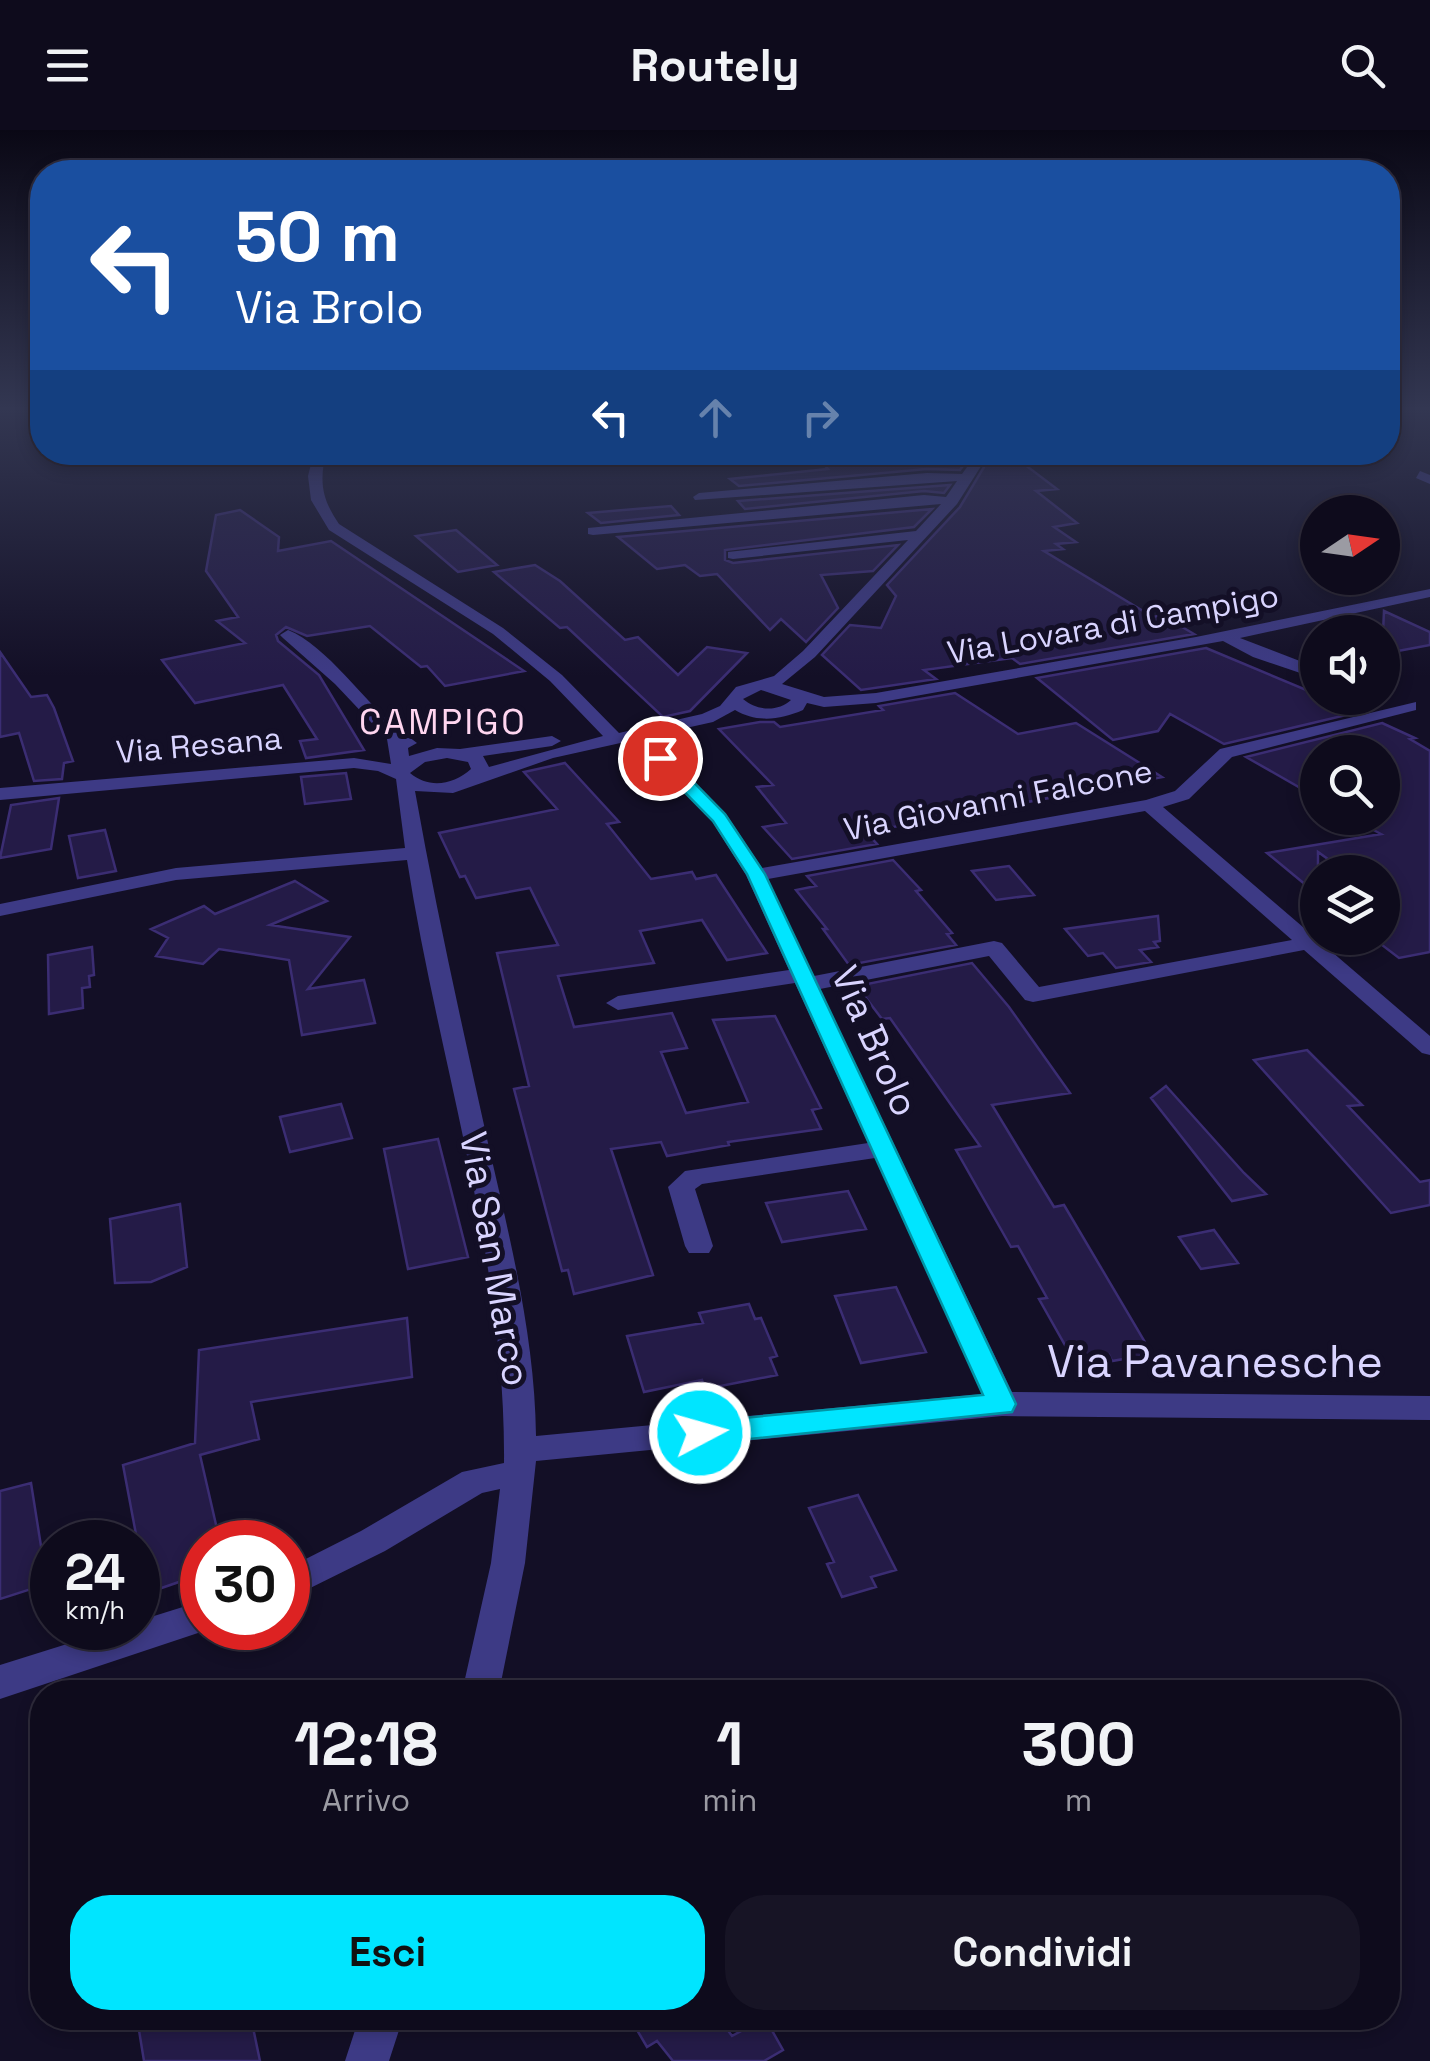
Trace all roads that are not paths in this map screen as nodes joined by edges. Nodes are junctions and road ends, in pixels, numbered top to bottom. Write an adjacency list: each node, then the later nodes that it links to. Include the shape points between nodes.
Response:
1 (317, 496): 23 (street, Via Brolo, via 334,527 498,631)
2 (709, 496): 4 (street)
3 (956, 496): 5 (street, Via Lovara di Campigo)
4 (699, 497)
5 (952, 501): 6 (street); 7 (street, Via Lovara di Campigo)
6 (593, 530)
7 (920, 536): 8 (street); 12 (street, Via Lovara di Campigo)
8 (733, 555)
9 (1430, 593): 11 (street, Via Lovara di Campigo)
10 (288, 635): 22 (street)
11 (1225, 636): 13 (street); 17 (street, Via Lovara di Campigo)
12 (794, 668): 14 (street, Via Lovara di Campigo); 15 (street)
13 (1300, 668)
14 (763, 686): 15 (street, Via Lovara di Campigo); 16 (street, Via Lovara di Campigo)
15 (794, 693): 17 (street, Via Lovara di Campigo, via 824,702); 20 (street, via 797,706)
16 (734, 699): 20 (street, via 747,710); 23 (street, Via Lovara di Campigo, via 718,714)
17 (865, 699): 20 (street, Via Lovara di Campigo)
18 (1400, 703): 19 (street)
19 (1410, 706): 21 (street); 30 (street, Via Giovanni Falcone, via 1226,753 1182,795)
20 (778, 712): 23 (street, Via Lovara di Campigo)
21 (1430, 714)
22 (394, 736): 26 (street); 27 (street, Via San Marco)
23 (636, 736): 24 (street, Via Lovara di Campigo); 32 (street, Via Brolo, via 719,818)
24 (581, 748): 25 (street, Via Lovara di Campigo); 26 (street, via 548,740)
25 (559, 752): 26 (street, Via Lovara di Campigo); 28 (street, Via Lovara di Campigo)
26 (449, 754): 27 (street); 28 (street, via 481,764)
27 (402, 770): 28 (street, Via Resana, via 434,788); 29 (street, Via Resana, via 354,763); 31 (street, Via San Marco)
28 (468, 780): 31 (street, via 431,806)
29 (0, 794)
30 (1149, 805): 32 (street, Via Giovanni Falcone); 34 (street)
31 (414, 840): 33 (street, via 162,876); 44 (street, Via San Marco, via 506,1286 520,1398)
32 (756, 874): 37 (street, Via Brolo)
33 (0, 910)
34 (1300, 936)
35 (1300, 945): 37 (street, via 1033,995 994,948)
36 (1322, 955): 39 (street)
37 (807, 980): 38 (street); 40 (street, Via Brolo)
38 (618, 1003)
39 (1430, 1048)
40 (883, 1149): 41 (street, via 694,1178 680,1187); 42 (street, Via Brolo)
41 (698, 1246)
42 (1002, 1404): 43 (street, Via Pavanesche); 44 (street, Via Pavanesche)
43 (1430, 1408)
44 (520, 1462): 45 (street, Via Pavanesche); 47 (street, Via San Marco)
45 (310, 1573)
46 (180, 1623): 48 (street)
47 (484, 1680)
48 (0, 1682)
49 (376, 2030): 50 (street)
50 (367, 2061)

